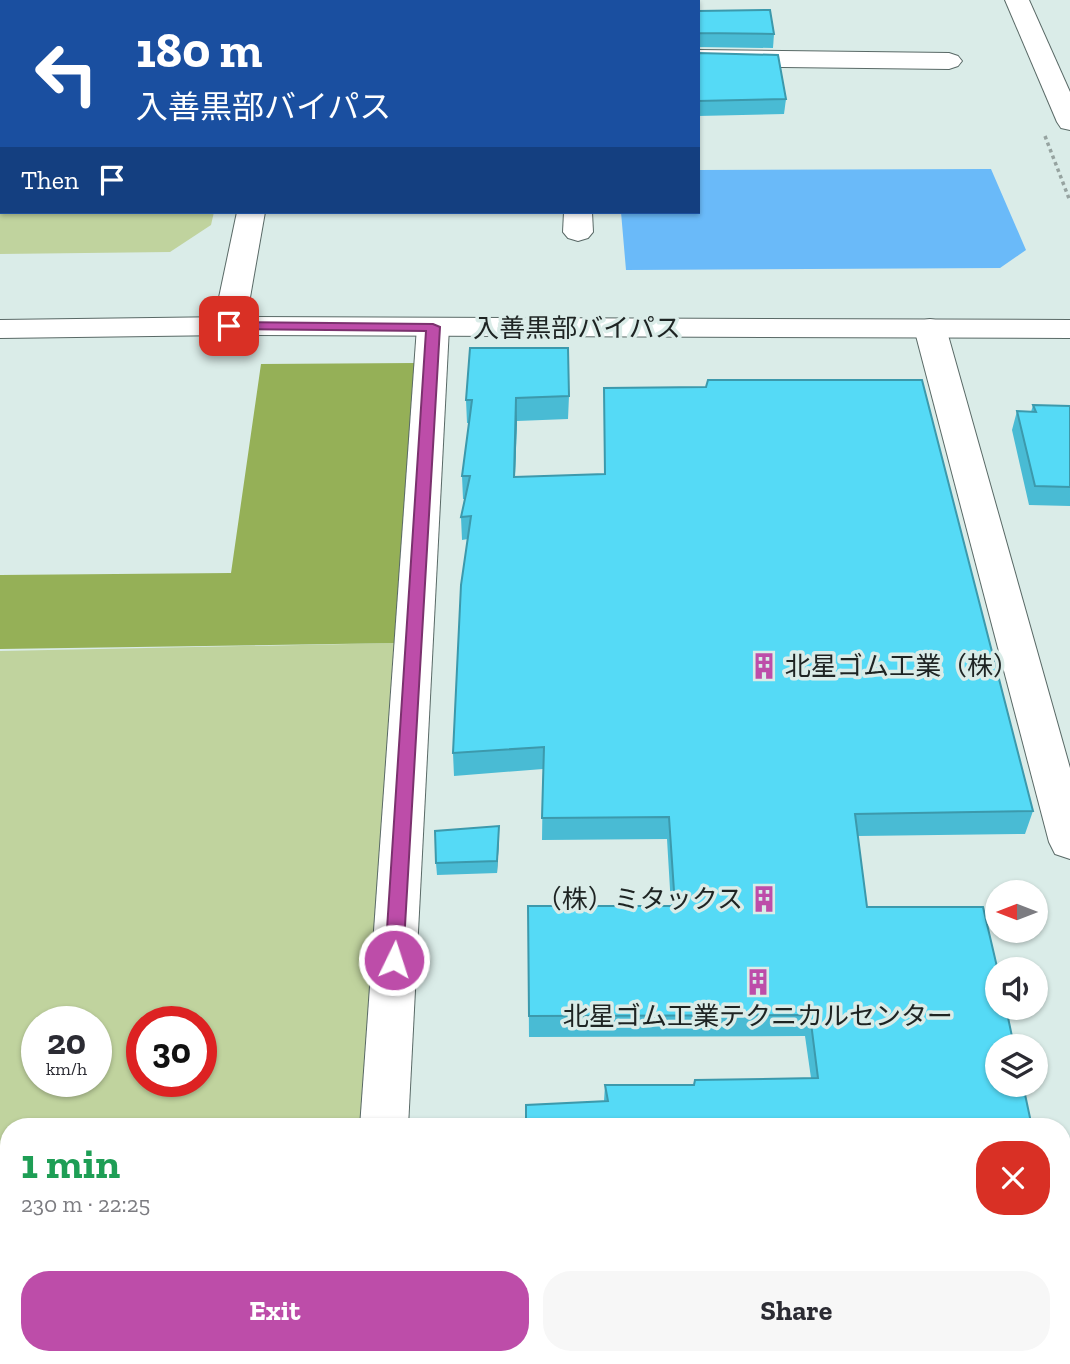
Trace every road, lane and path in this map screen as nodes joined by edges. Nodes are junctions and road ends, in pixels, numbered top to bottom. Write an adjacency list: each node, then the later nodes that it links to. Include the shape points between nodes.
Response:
1 (1017, 0): 4 (main road)
2 (700, 58): 3 (main road)
3 (949, 61)
4 (1063, 90): 5 (main road)
5 (1070, 122)
6 (251, 214): 7 (main road)
7 (229, 326): 8 (main road, 入善黒部バイパス); 10 (main road, 入善黒部バイパス)
8 (433, 327): 9 (main road, 入善黒部バイパス); 13 (main road)
9 (930, 328): 11 (main road, 入善黒部バイパス); 12 (main road)
10 (0, 329)
11 (1070, 329)
12 (1070, 842)
13 (384, 1118)

